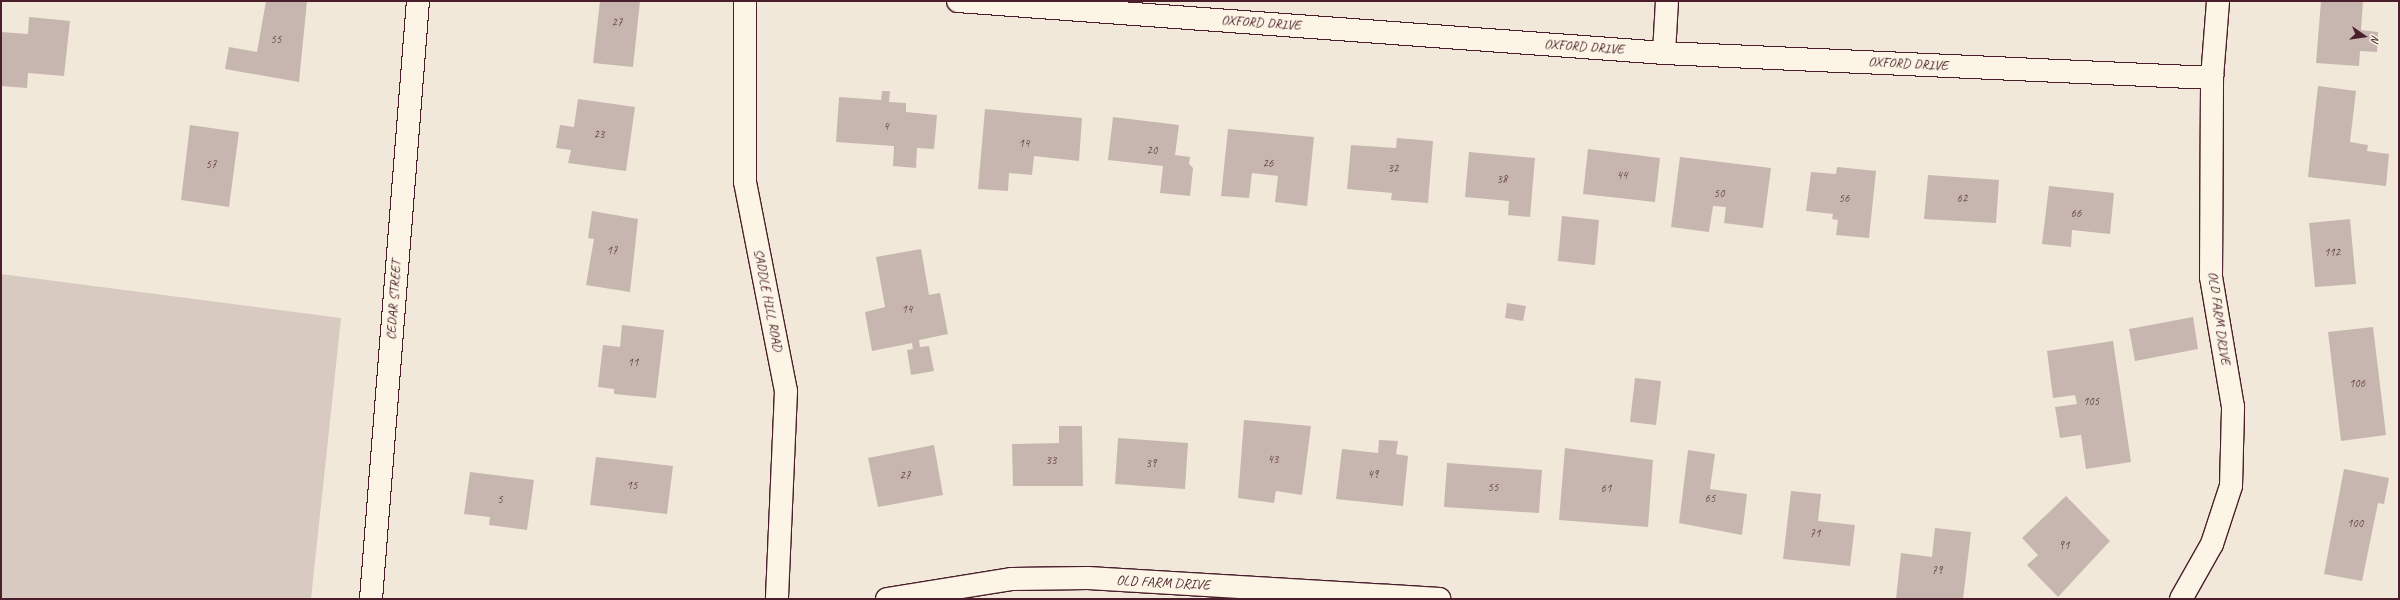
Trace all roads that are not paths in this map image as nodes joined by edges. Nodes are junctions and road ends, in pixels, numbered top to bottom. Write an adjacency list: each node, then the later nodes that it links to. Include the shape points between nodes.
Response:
1 (418, 1): 8 (street, CEDAR STREET)
2 (745, 1): 9 (street, SADDLE HILL ROAD, via 745,182 786,391)
3 (958, 1): 6 (street, OXFORD DRIVE)
4 (1667, 1): 6 (street)
5 (2218, 1): 7 (street, OLD FARM DRIVE)
6 (1664, 53): 7 (street, OXFORD DRIVE)
7 (2212, 78): 12 (street, OLD FARM DRIVE, via 2211,277 2233,407 2231,486 2212,544)
8 (371, 599)
9 (777, 599)
10 (887, 599): 11 (street, OLD FARM DRIVE, via 1012,579 1088,578)
11 (1439, 599)
12 (2181, 599)

